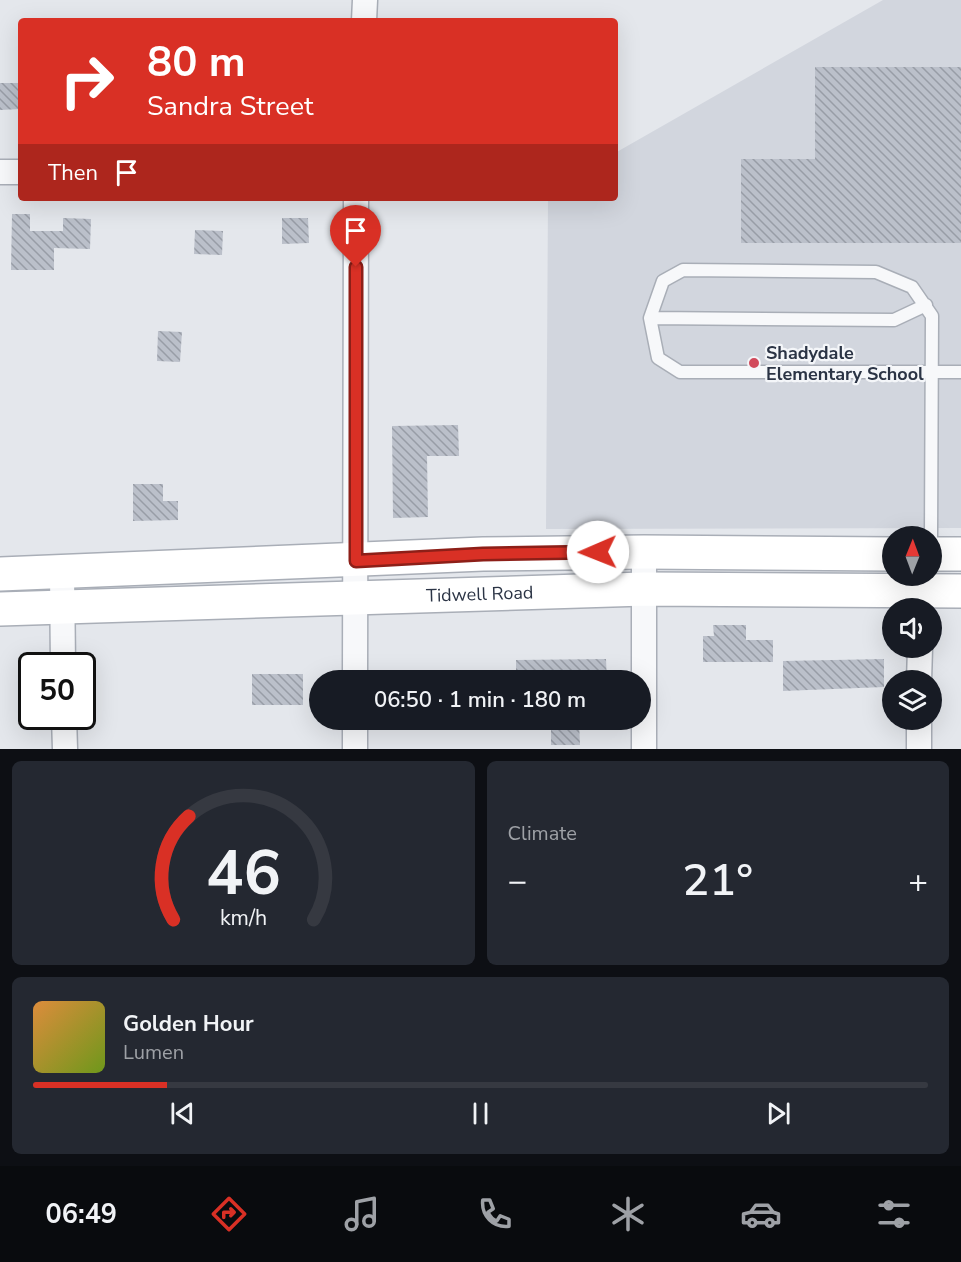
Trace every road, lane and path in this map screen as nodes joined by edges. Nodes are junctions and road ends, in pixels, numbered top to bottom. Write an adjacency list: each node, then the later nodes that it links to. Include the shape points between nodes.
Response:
1 (364, 0): 2 (street)
2 (364, 18)
3 (0, 172): 4 (street)
4 (18, 172)
5 (356, 201): 15 (street)
6 (926, 305): 7 (lane, via 894,320); 7 (lane, via 912,287 876,272 683,270 663,281); 8 (lane, via 932,316)
7 (650, 318): 8 (lane, via 658,358 680,372)
8 (933, 372): 9 (lane); 10 (lane)
9 (961, 372)
10 (932, 526)
11 (644, 552): 12 (main road); 15 (main road, via 483,554); 18 (street)
12 (882, 554)
13 (942, 554): 14 (main road)
14 (961, 554)
15 (356, 561): 17 (main road); 21 (street)
16 (0, 573): 17 (main road)
17 (62, 573): 22 (street)
18 (644, 589): 20 (main road, Tidwell Road); 21 (main road, Tidwell Road); 31 (street)
19 (961, 591): 20 (main road, Tidwell Road)
20 (920, 592)
21 (354, 599): 22 (main road, Tidwell Road); 25 (street)
22 (63, 608): 23 (main road, Tidwell Road); 24 (street)
23 (0, 609)
24 (63, 652)
25 (355, 670)
26 (64, 730): 29 (street)
27 (355, 730): 30 (street)
28 (919, 730): 32 (street)
29 (65, 749)
30 (355, 749)
31 (644, 749)
32 (919, 749)

